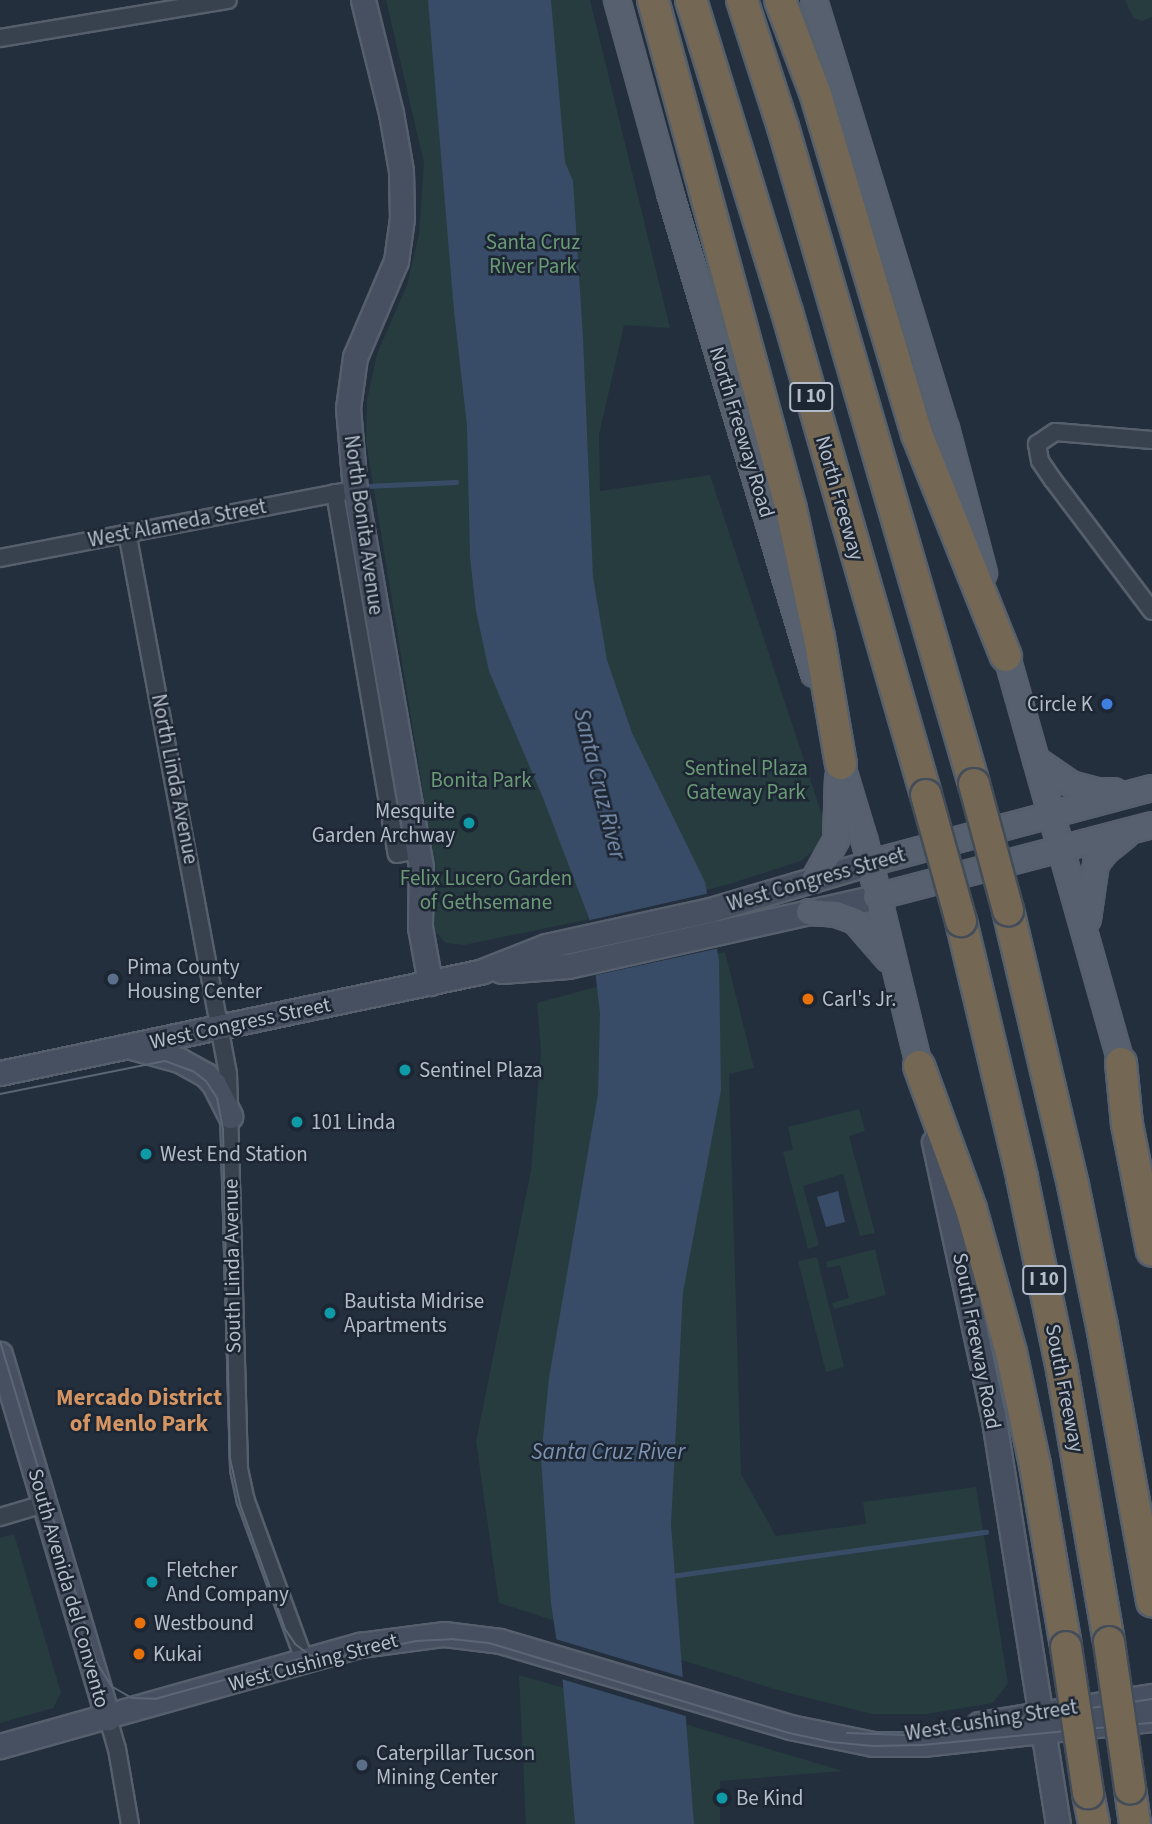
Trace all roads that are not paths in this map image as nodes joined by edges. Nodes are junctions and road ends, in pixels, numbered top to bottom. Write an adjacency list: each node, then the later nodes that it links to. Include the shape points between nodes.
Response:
1 (228, 0): 9 (street)
2 (363, 0): 11 (street, North Bonita Avenue, via 393,124 402,218 396,261 355,357 348,401)
3 (617, 0): 17 (main road, North Freeway Road, via 670,194)
4 (653, 0): 17 (highway, via 791,509)
5 (691, 0): 19 (highway, North Freeway / I 10)
6 (742, 0): 42 (highway, I 10, bridge, via 783,127 1008,909 1092,1274)
7 (780, 0): 15 (highway, via 815,92 917,434)
8 (814, 0): 15 (main road, via 946,428)
9 (0, 38)
10 (1152, 440): 14 (street, via 1055,432 1037,444 1040,461)
11 (345, 491): 12 (street, West Alameda Street); 30 (street, North Bonita Avenue, via 421,867 420,927)
12 (127, 532): 13 (street, West Alameda Street); 31 (street, North Linda Avenue)
13 (0, 558)
14 (1152, 611)
15 (1006, 656): 16 (main road)
16 (1036, 760): 18 (main road, via 1071,784 1087,789); 20 (main road)
17 (841, 764): 23 (main road, North Freeway Road); 24 (main road, via 836,840)
18 (1148, 789): 20 (main road, West Congress Street)
19 (926, 795): 52 (highway, South Freeway / I 10, bridge, via 1023,1178 1057,1344 1109,1642)
20 (1052, 813): 22 (main road); 23 (main road, West Congress Street)
21 (1144, 828): 22 (main road, West Congress Street); 27 (main road, via 1110,846 1096,864)
22 (1062, 849): 25 (main road, West Congress Street); 27 (main road)
23 (870, 863): 24 (street, West Congress Street); 25 (main road, South Freeway Road)
24 (814, 880): 29 (street, West Congress Street, via 710,910 546,946)
25 (876, 897): 26 (street, West Congress Street); 28 (main road, South Freeway Road)
26 (809, 912): 28 (main road, via 855,921); 29 (street, West Congress Street, via 568,966)
27 (1086, 933): 33 (main road)
28 (894, 969): 34 (main road, South Freeway Road)
29 (481, 972): 30 (street, West Congress Street)
30 (430, 983): 31 (street, West Congress Street)
31 (220, 1027): 32 (street, West Congress Street); 36 (street, South Linda Avenue)
32 (128, 1046): 35 (street, West Congress Street); 36 (street, via 179,1060 206,1074)
33 (1121, 1063): 37 (street); 38 (highway, via 1129,1134)
34 (919, 1066): 47 (street, South Freeway Road, via 993,1414); 51 (highway, bridge, via 967,1198 1011,1352 1041,1493)
35 (0, 1073)
36 (230, 1116): 43 (street, South Linda Avenue, via 239,1469)
37 (1152, 1174)
38 (1152, 1251)
39 (0, 1354): 40 (street, South Avenida del Convento)
40 (44, 1503): 41 (street); 45 (street, South Avenida del Convento)
41 (0, 1517)
42 (1152, 1601)
43 (305, 1662): 45 (street, West Cushing Street); 47 (street, West Cushing Street, via 387,1639 444,1634 500,1641 830,1736)
44 (1152, 1696): 47 (street, West Cushing Street)
45 (108, 1718): 48 (street, West Cushing Street); 49 (street, South Avenida del Convento)
46 (1152, 1719): 47 (street, West Cushing Street)
47 (1042, 1722): 50 (street, South Freeway Road)
48 (0, 1746)
49 (130, 1824)
50 (1058, 1824)
51 (1094, 1824)
52 (1135, 1824)

